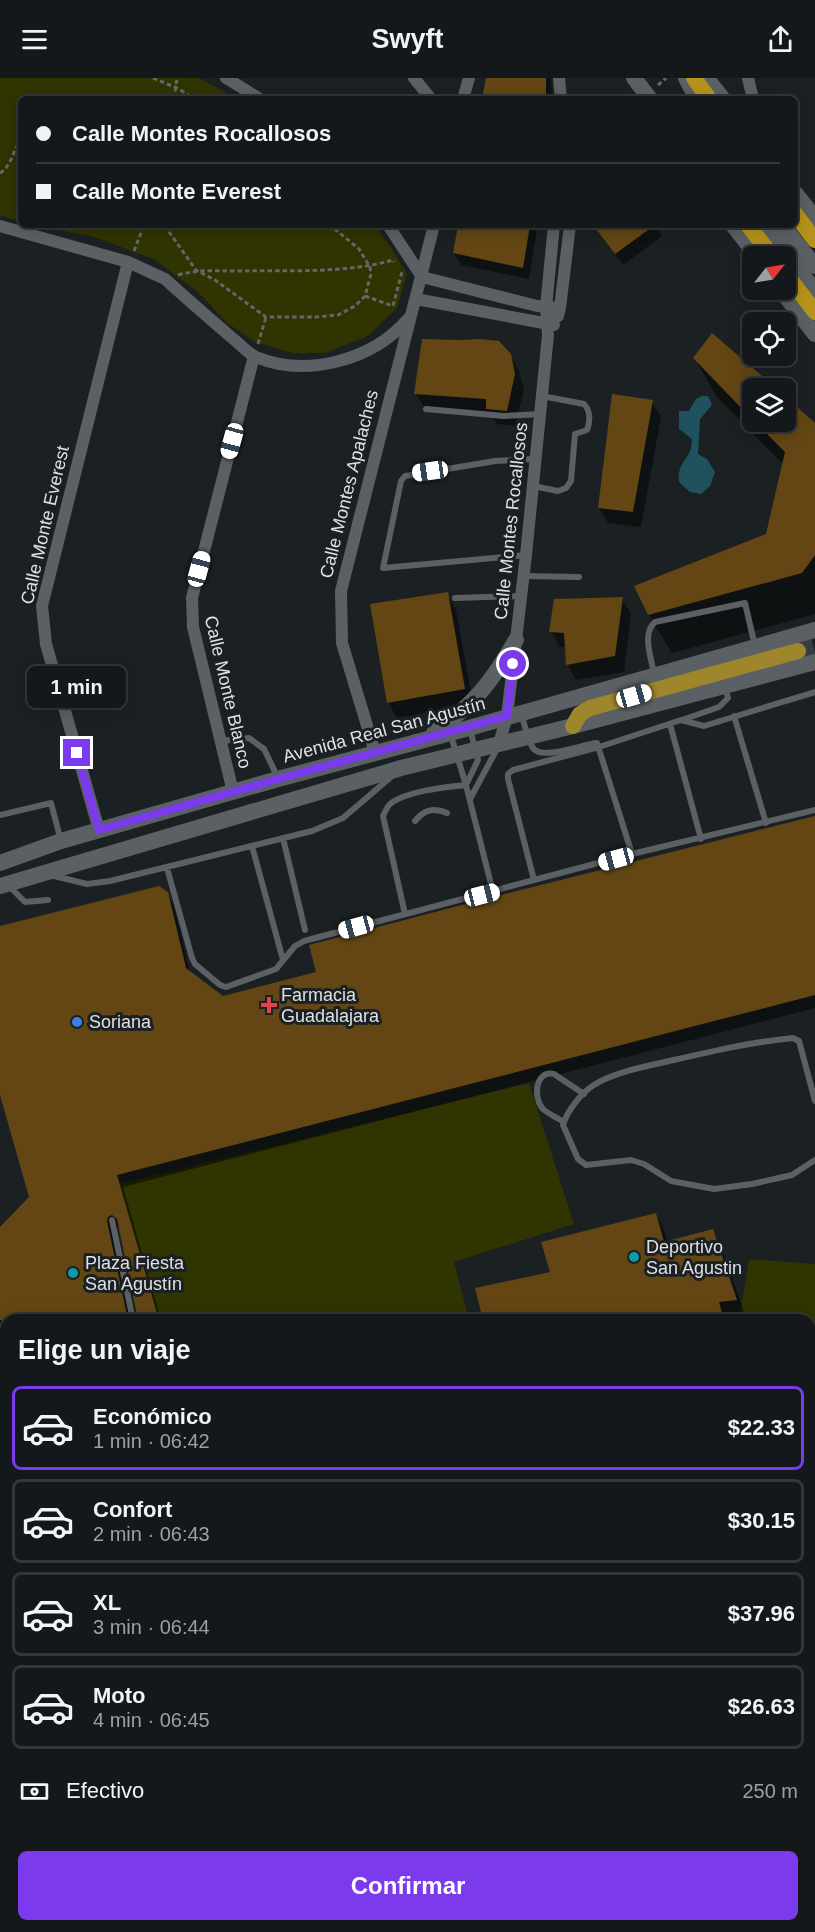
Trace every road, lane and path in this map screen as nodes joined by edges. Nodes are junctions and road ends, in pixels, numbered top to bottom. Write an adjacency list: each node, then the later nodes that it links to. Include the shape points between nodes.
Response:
1 (153, 78): 12 (path)
2 (177, 78): 12 (path)
3 (226, 78): 15 (street)
4 (414, 78): 16 (street)
5 (469, 78): 17 (street)
6 (559, 78): 18 (street)
7 (634, 78): 19 (main road)
8 (686, 78): 20 (main road)
9 (694, 78): 21 (highway)
10 (706, 78): 22 (main road)
11 (748, 78): 23 (street)
12 (177, 88): 13 (path); 14 (path)
13 (175, 96)
14 (190, 96)
15 (255, 96)
16 (429, 96)
17 (464, 96)
18 (561, 96)
19 (648, 96)
20 (695, 96)
21 (708, 96)
22 (721, 96)
23 (752, 96)
24 (18, 144): 25 (path, via 8,168)
25 (0, 173)
26 (798, 197): 28 (main road)
27 (798, 218): 41 (highway)
28 (815, 218)
29 (0, 226): 44 (street)
30 (143, 228): 44 (path)
31 (167, 228): 47 (path)
32 (334, 228): 46 (path, via 359,249)
33 (390, 228): 48 (street)
34 (433, 228): 48 (street, Calle Montes Apalaches)
35 (554, 228): 55 (street, Calle Montes Rocallosos)
36 (570, 228): 56 (street, Calle Montes Rocallosos)
37 (735, 228): 42 (main road)
38 (750, 228): 43 (highway)
39 (765, 228): 51 (main road)
40 (784, 228): 45 (main road)
41 (815, 240)
42 (749, 246)
43 (764, 246)
44 (128, 262): 49 (street); 106 (street, Calle Monte Everest, via 42,606 46,644)
45 (815, 266)
46 (370, 267): 47 (path); 52 (path); 52 (path, via 393,260 402,273 393,306)
47 (196, 270): 49 (path); 58 (path)
48 (422, 277): 53 (street, Calle Montes Apalaches); 55 (street)
49 (165, 279): 62 (street)
50 (796, 287): 57 (highway)
51 (815, 291)
52 (365, 296): 58 (path, via 338,315)
53 (416, 299): 59 (street, Calle Montes Apalaches); 60 (street)
54 (789, 300): 61 (main road)
55 (546, 307): 56 (street); 60 (street, Calle Montes Rocallosos)
56 (560, 308): 60 (street, Calle Montes Rocallosos)
57 (815, 312)
58 (266, 317): 62 (path)
59 (410, 318): 62 (street, via 396,333 369,350 329,362 287,366); 94 (street, Calle Montes Apalaches, via 341,591 342,643)
60 (549, 328): 63 (street, Calle Montes Rocallosos)
61 (815, 334)
62 (254, 356): 90 (street, Calle Monte Blanco, via 192,598 193,627)
63 (542, 396): 65 (street, Calle Montes Rocallosos); 67 (lane, via 584,404 589,411 588,427 575,434 571,481 566,488)
64 (426, 409): 65 (lane, via 504,416)
65 (540, 414): 66 (street, Calle Montes Rocallosos)
66 (536, 459): 67 (street, Calle Montes Rocallosos); 68 (lane, via 495,461 405,476 382,568)
67 (533, 486): 68 (street, Calle Montes Rocallosos)
68 (526, 555): 69 (street, Calle Montes Rocallosos)
69 (523, 576): 70 (lane); 71 (street, Calle Montes Rocallosos)
70 (579, 576)
71 (521, 596): 72 (lane); 74 (street, Calle Montes Rocallosos)
72 (455, 598)
73 (815, 630): 75 (main road, Avenida Real San Agustín)
74 (516, 640): 81 (street, Calle Montes Rocallosos); 89 (main road, via 486,687)
75 (755, 646): 78 (main road, Avenida Real San Agustín); 78 (lane, via 745,603 655,622 648,642)
76 (798, 651): 85 (main road, via 590,708 580,714)
77 (815, 662): 79 (main road)
78 (655, 675): 81 (main road, Avenida Real San Agustín)
79 (725, 687): 83 (lane, via 728,698 723,704); 85 (main road)
80 (815, 692): 82 (lane)
81 (514, 714): 86 (main road, Avenida Real San Agustín); 88 (lane); 91 (street, Calle Montes Rocallosos)
82 (734, 716): 83 (lane, via 704,726); 105 (lane)
83 (681, 720): 84 (lane)
84 (670, 724): 92 (lane); 108 (lane)
85 (573, 726): 88 (main road)
86 (469, 728): 87 (main road, Avenida Real San Agustín); 93 (lane)
87 (450, 732): 89 (main road, Avenida Real San Agustín); 95 (lane)
88 (528, 736): 91 (main road); 92 (lane, via 534,749 543,754 597,742)
89 (429, 738): 94 (main road, Avenida Real San Agustín)
90 (220, 741): 97 (lane, via 249,738 264,749); 99 (street, Calle Monte Blanco)
91 (499, 744): 93 (main road); 100 (lane)
92 (600, 747): 111 (lane); 115 (lane, via 508,774)
93 (476, 750): 95 (main road); 98 (lane, via 478,760)
94 (375, 752): 97 (main road, Avenida Real San Agustín)
95 (457, 754): 96 (main road); 98 (lane)
96 (401, 768): 107 (lane, via 343,818); 114 (main road)
97 (278, 779): 99 (main road, Avenida Real San Agustín)
98 (466, 785): 100 (lane); 119 (lane, via 408,796 391,802 386,809 383,816)
99 (233, 792): 106 (main road, Avenida Real San Agustín)
100 (470, 799): 117 (lane)
101 (815, 810): 105 (lane)
102 (447, 813): 104 (lane, via 432,809)
103 (0, 815): 109 (lane, via 51,803)
104 (415, 821)
105 (766, 823): 108 (lane)
106 (99, 830): 109 (main road, Avenida Real San Agustín)
107 (283, 838): 110 (lane); 120 (lane)
108 (701, 839): 111 (lane)
109 (61, 841): 112 (main road, Avenida Real San Agustín)
110 (252, 846): 113 (lane); 121 (lane)
111 (632, 854): 115 (lane)
112 (0, 862)
113 (167, 868): 114 (lane, via 87,884); 121 (lane, via 192,958 220,985 226,987 273,970)
114 (42, 872): 116 (main road)
115 (534, 880): 117 (lane)
116 (3, 885): 118 (lane, via 25,902)
117 (493, 892): 119 (lane)
118 (48, 900)
119 (405, 914): 121 (lane, via 304,941)
120 (305, 930)
121 (283, 960)
122 (584, 1094): 123 (lane, via 600,1081 641,1067 795,1038 799,1040); 124 (lane); 124 (lane, via 554,1074 539,1079 538,1097 543,1108)
123 (815, 1101)
124 (564, 1122): 125 (lane, via 578,1159 586,1165 632,1160 671,1181 714,1189 792,1175)
125 (815, 1160)
126 (112, 1220): 127 (lane)
127 (132, 1314)

